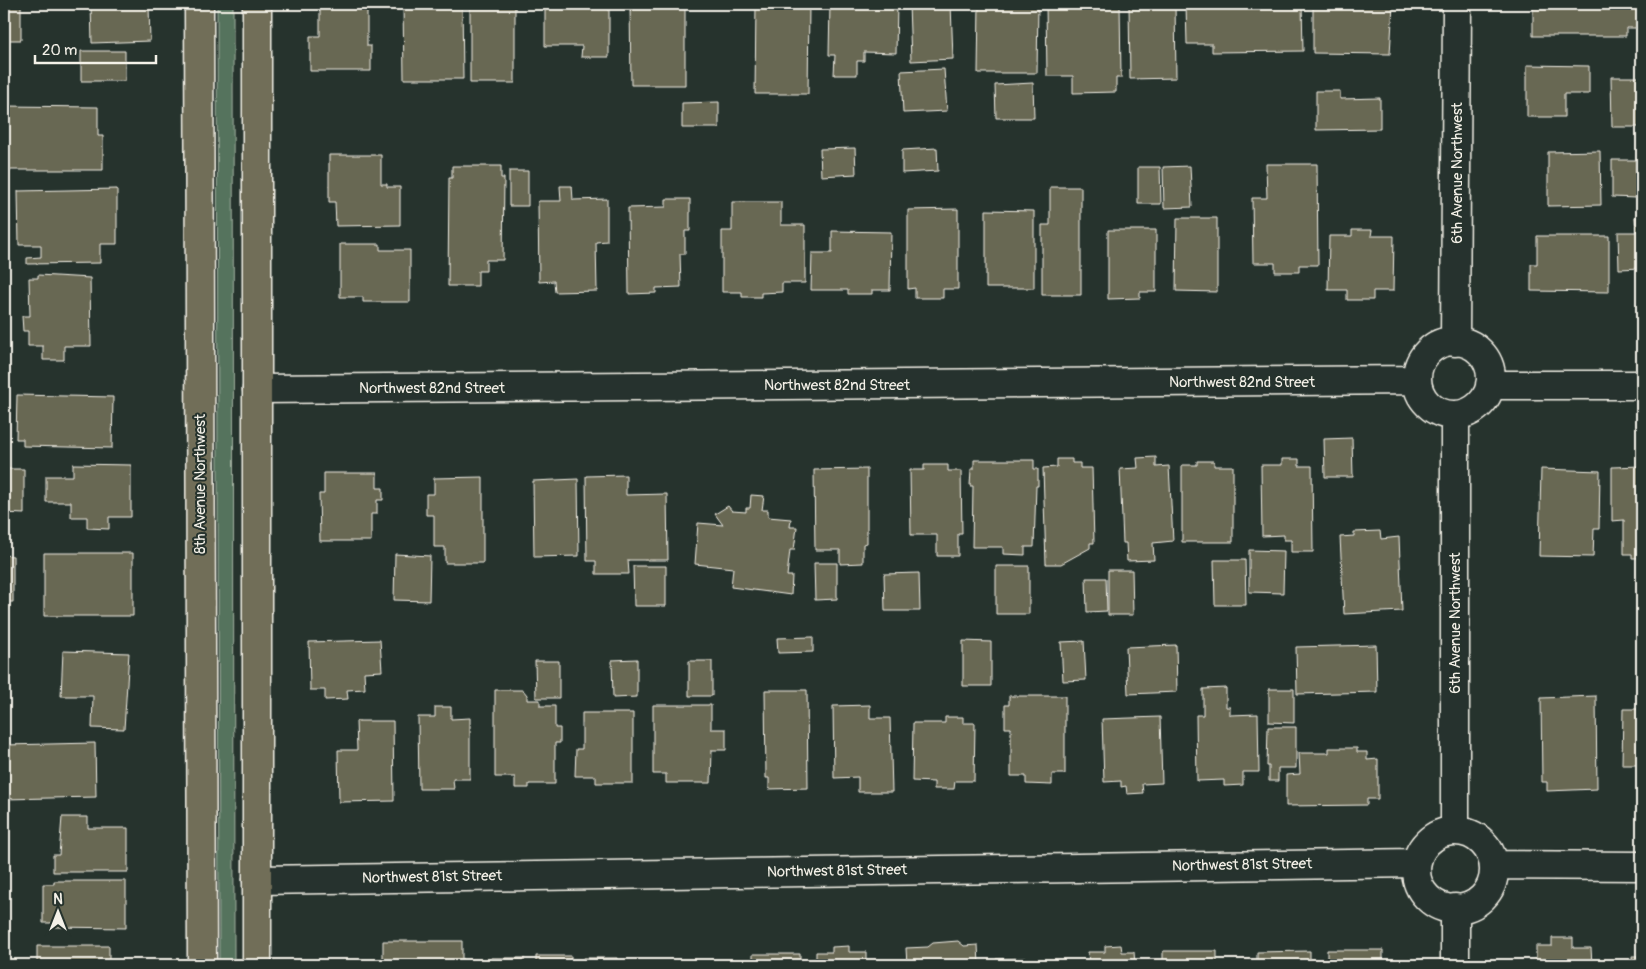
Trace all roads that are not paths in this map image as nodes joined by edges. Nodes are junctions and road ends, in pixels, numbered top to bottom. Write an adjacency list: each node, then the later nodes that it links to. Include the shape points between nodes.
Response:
1 (198, 4): 16 (main road, 8th Avenue Northwest)
2 (257, 4): 8 (main road)
3 (1457, 4): 4 (street, 6th Avenue Northwest)
4 (1456, 342): 5 (street, via 1437,346 1427,353 1420,363); 7 (street, via 1471,346 1480,353 1487,362)
5 (1417, 380): 8 (street, Northwest 82nd Street); 9 (street, via 1423,399 1430,406 1443,414)
6 (1642, 384): 7 (street)
7 (1490, 385): 9 (street, via 1478,406)
8 (257, 388): 14 (main road)
9 (1456, 415): 10 (street, 6th Avenue Northwest)
10 (1456, 831): 11 (street, via 1431,839 1420,851); 12 (street, via 1480,839 1488,847)
11 (1416, 863): 14 (street, Northwest 81st Street); 15 (street, via 1416,876 1427,897 1437,904)
12 (1494, 865): 13 (street); 15 (street, via 1491,886 1483,898 1473,905)
13 (1642, 866)
14 (257, 880): 17 (main road)
15 (1456, 908): 18 (street)
16 (202, 965)
17 (257, 965)
18 (1455, 965)

